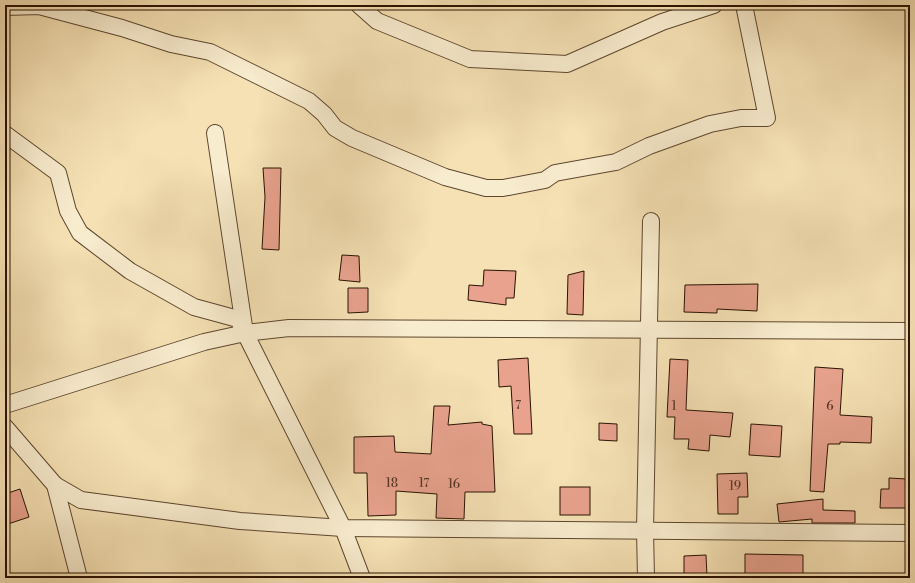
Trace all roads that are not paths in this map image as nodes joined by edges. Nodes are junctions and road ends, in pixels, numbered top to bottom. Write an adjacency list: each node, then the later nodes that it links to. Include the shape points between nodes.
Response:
1 (359, 5): 2 (street, via 378,21 470,59 567,64 662,22)
2 (714, 5)
3 (744, 5): 4 (street, via 768,118 741,118 710,124 649,146 616,162 555,173 545,180 503,188 486,188 445,177 352,138 335,128 309,101 210,52 171,44 38,6)
4 (5, 7)
5 (215, 133): 10 (street)
6 (5, 134): 10 (street, via 58,173 68,211 80,233 130,271 194,307 238,319)
7 (651, 221): 8 (street)
8 (649, 329): 9 (street); 10 (street, via 303,327); 15 (street)
9 (910, 331)
10 (245, 333): 11 (street, via 190,346); 14 (street)
11 (5, 405)
12 (5, 427): 13 (street)
13 (55, 485): 14 (street, via 81,500 240,521); 17 (street)
14 (343, 528): 15 (street); 18 (street)
15 (645, 530): 16 (street); 19 (street)
16 (910, 533)
17 (79, 578)
18 (362, 578)
19 (646, 578)

